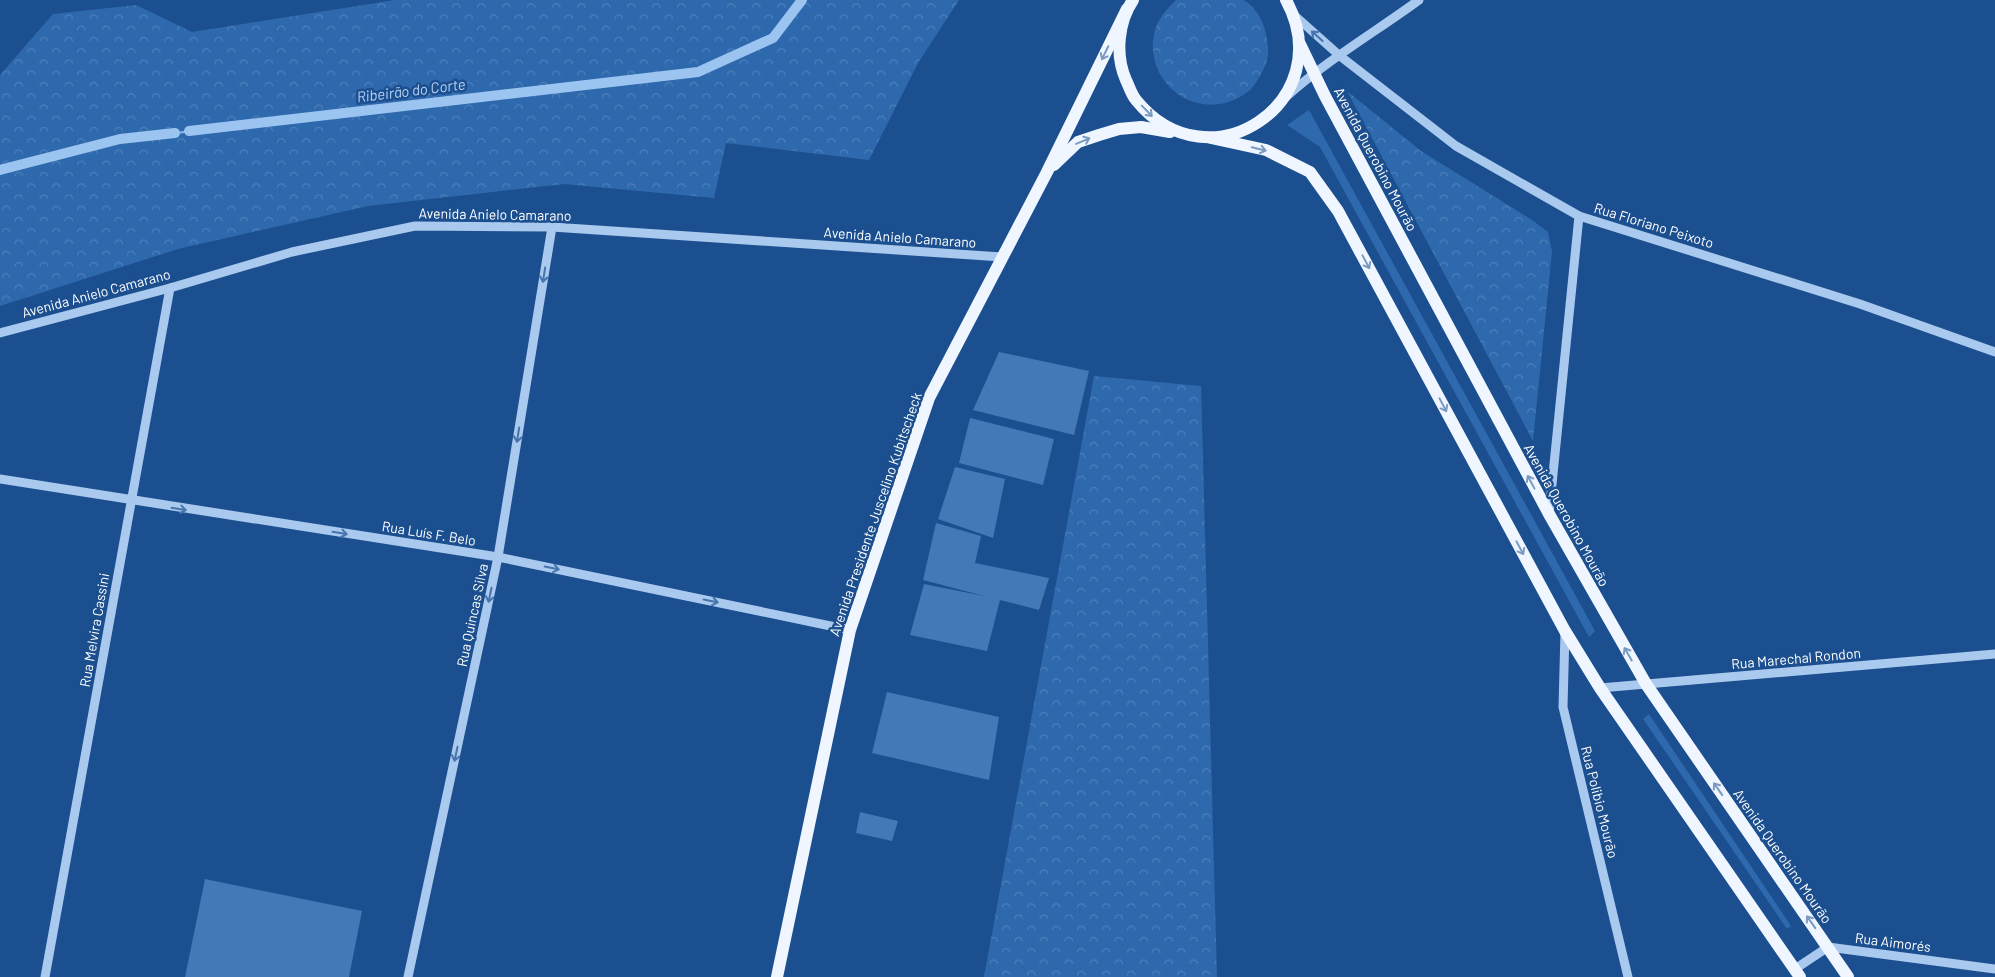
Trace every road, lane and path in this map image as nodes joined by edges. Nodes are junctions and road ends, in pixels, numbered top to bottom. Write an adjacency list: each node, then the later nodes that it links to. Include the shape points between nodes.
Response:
1 (1286, 0): 4 (main road)
2 (1419, 0): 6 (street)
3 (1130, 4): 9 (main road, one-way to 9, via 1119,39 1122,70 1135,99 1157,121); 11 (main road, Avenida Presidente Juscelino Kubitscheck, one-way to 11)
4 (1294, 15): 5 (main road); 6 (street, Rua Floriano Peixoto, one-way to 4)
5 (1300, 44): 7 (main road, Avenida Querobino Mourão); 8 (main road, via 1297,72)
6 (1340, 56): 7 (street); 12 (street, Rua Floriano Peixoto, via 1456,146)
7 (1314, 72): 8 (street); 20 (main road, Avenida Querobino Mourão, one-way to 7)
8 (1284, 98): 10 (main road, via 1265,119 1240,133)
9 (1182, 134): 10 (main road, Avenida Presidente Juscelino Kubitscheck); 11 (main road, Avenida Presidente Juscelino Kubitscheck, one-way to 9, via 1078,142 1112,131 1142,127)
10 (1211, 138): 23 (main road, one-way to 23, via 1266,150 1310,172 1338,211)
11 (1047, 172): 14 (main road, Avenida Presidente Juscelino Kubitscheck)
12 (1579, 216): 17 (street, Rua Floriano Peixoto, via 1860,304); 20 (street)
13 (552, 227): 14 (street, Avenida Anielo Camarano); 15 (street, Avenida Anielo Camarano, via 415,226 292,252); 21 (street, Rua Quincas Silva, one-way to 21)
14 (1002, 257): 22 (main road, Avenida Presidente Juscelino Kubitscheck, via 929,398)
15 (170, 288): 16 (street, Avenida Anielo Camarano); 19 (street, Rua Melvira Cassini)
16 (0, 333)
17 (1995, 352)
18 (0, 480): 19 (street, Rua Luís F. Belo)
19 (131, 501): 21 (street, Rua Luís F. Belo, one-way to 21); 30 (street, Rua Melvira Cassini)
20 (1549, 514): 25 (main road, Avenida Querobino Mourão, one-way to 20)
21 (498, 557): 22 (street, Rua Luís F. Belo, one-way to 22); 31 (street, Rua Quincas Silva, one-way to 31)
22 (850, 630): 32 (main road, Avenida Presidente Juscelino Kubitscheck)
23 (1565, 632): 26 (main road); 33 (street, Rua Polibio Mourão, via 1563,707)
24 (1995, 654): 25 (street, Rua Marechal Rondon)
25 (1646, 684): 26 (street, Rua Marechal Rondon); 27 (main road, Avenida Querobino Mourão, one-way to 25)
26 (1600, 688): 29 (main road)
27 (1828, 947): 28 (street, Rua Aimorés); 29 (street); 34 (main road, Avenida Querobino Mourão)
28 (1995, 968)
29 (1797, 973)
30 (46, 977)
31 (408, 977)
32 (777, 977)
33 (1628, 977)
34 (1848, 977)

